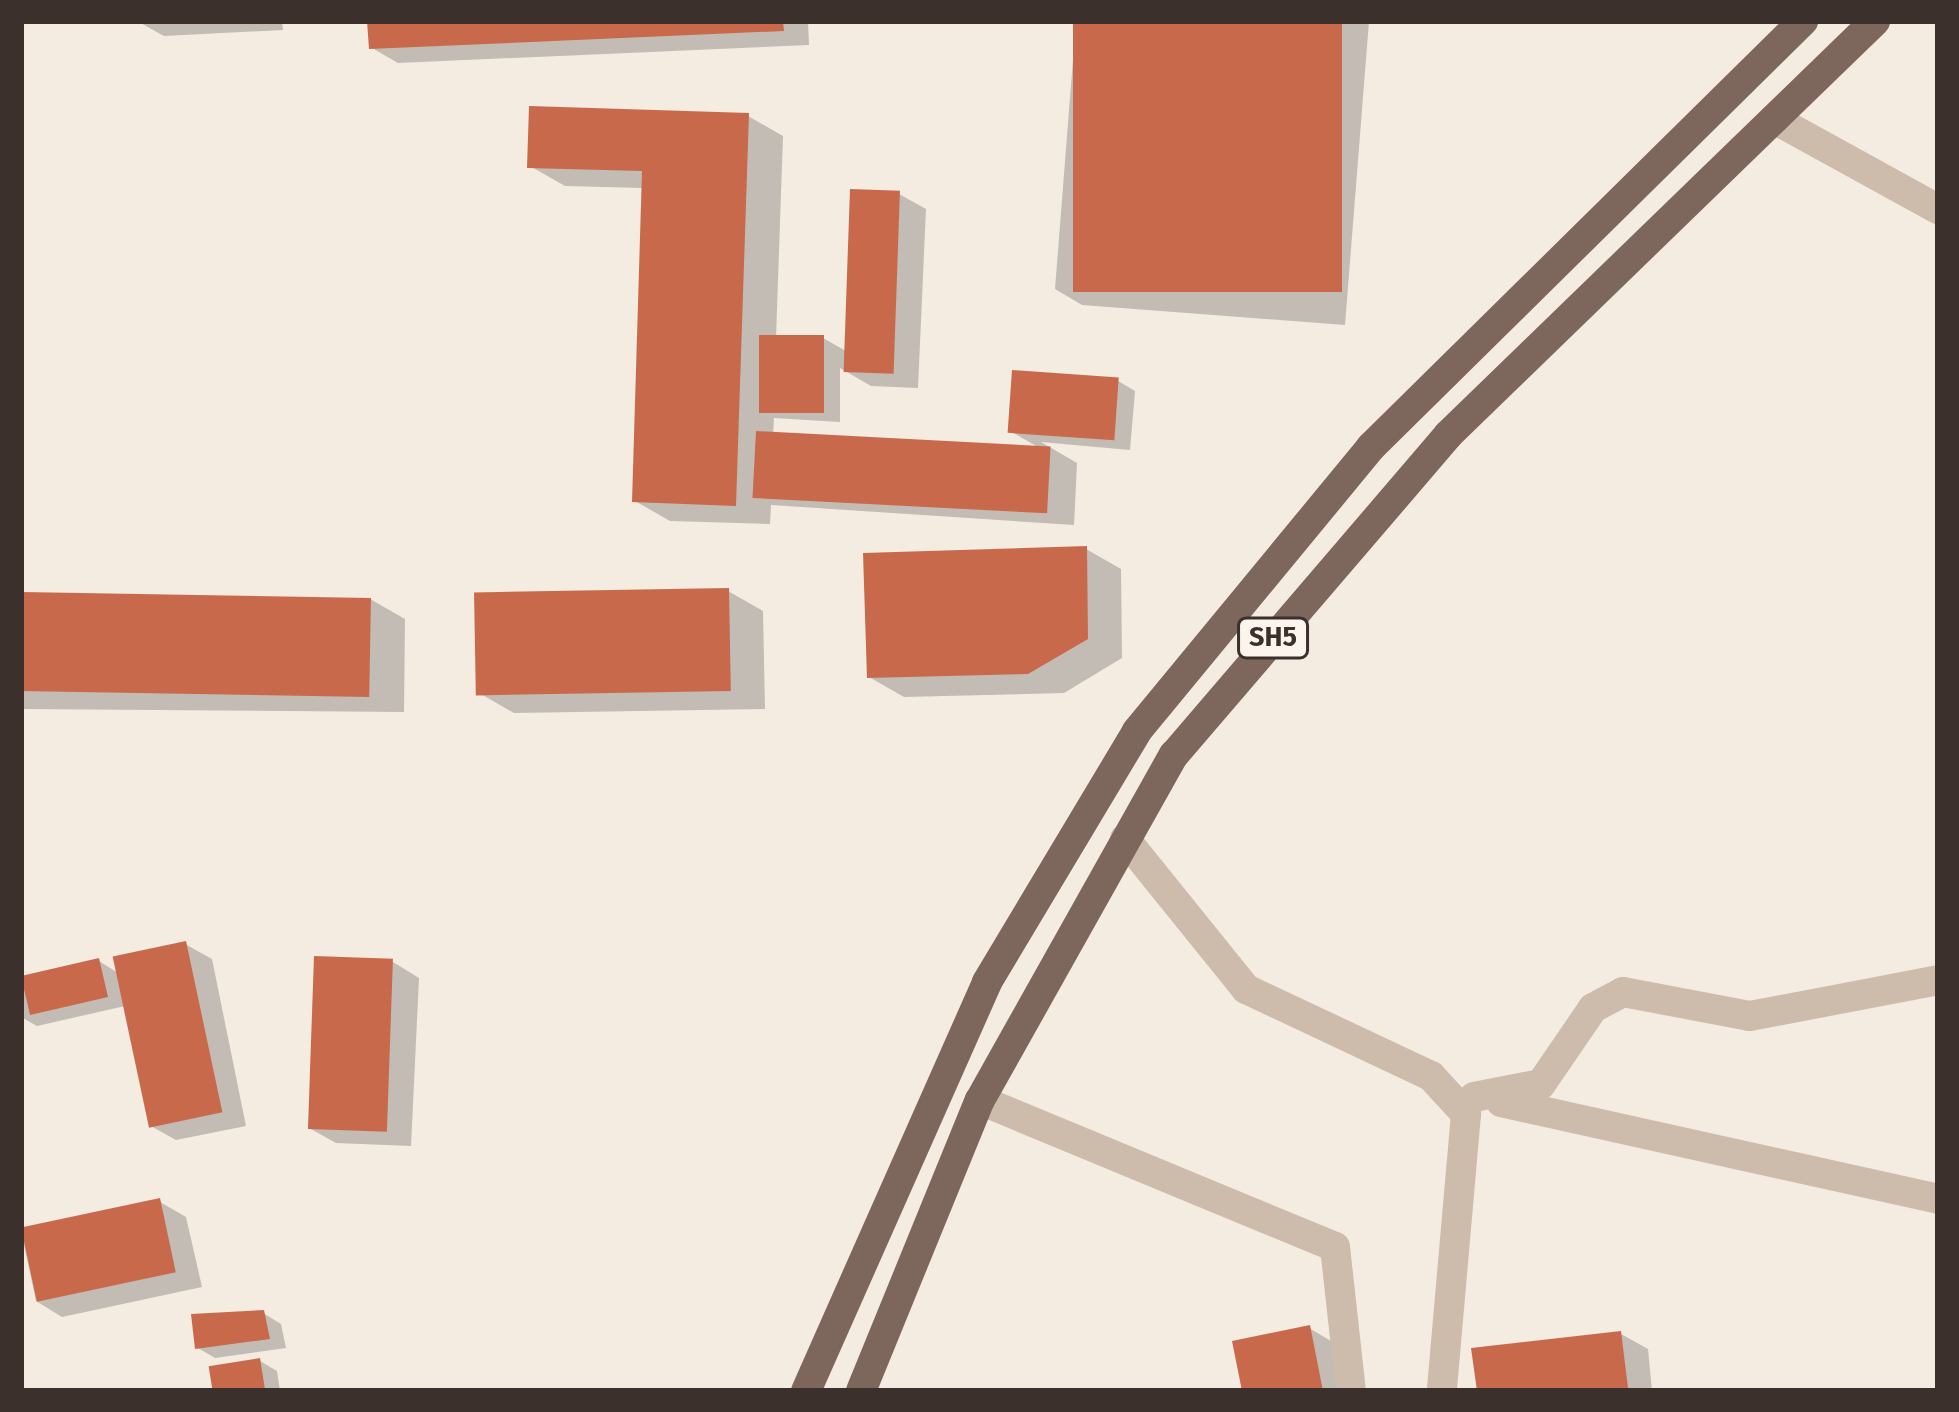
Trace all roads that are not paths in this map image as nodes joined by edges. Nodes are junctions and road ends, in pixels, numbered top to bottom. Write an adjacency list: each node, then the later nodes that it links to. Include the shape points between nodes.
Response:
1 (1803, 21): 5 (main road, SH5)
2 (1874, 21): 3 (main road, SH5)
3 (1774, 118): 4 (street); 6 (main road, SH5)
4 (1938, 209)
5 (1552, 263): 6 (main road); 12 (main road, SH5, via 1371,447 1137,731 987,982)
6 (1592, 296): 7 (main road, SH5, via 1416,469 1174,755)
7 (1125, 839): 9 (street, via 1246,989); 10 (main road, SH5)
8 (1938, 980): 9 (street, via 1750,1016 1623,992 1594,1008 1540,1084)
9 (1464, 1095): 11 (street); 15 (street, via 1468,1136)
10 (980, 1100): 13 (main road, SH5); 14 (street, via 1334,1247)
11 (1938, 1199)
12 (806, 1391)
13 (861, 1391)
14 (1351, 1391)
15 (1442, 1391)

